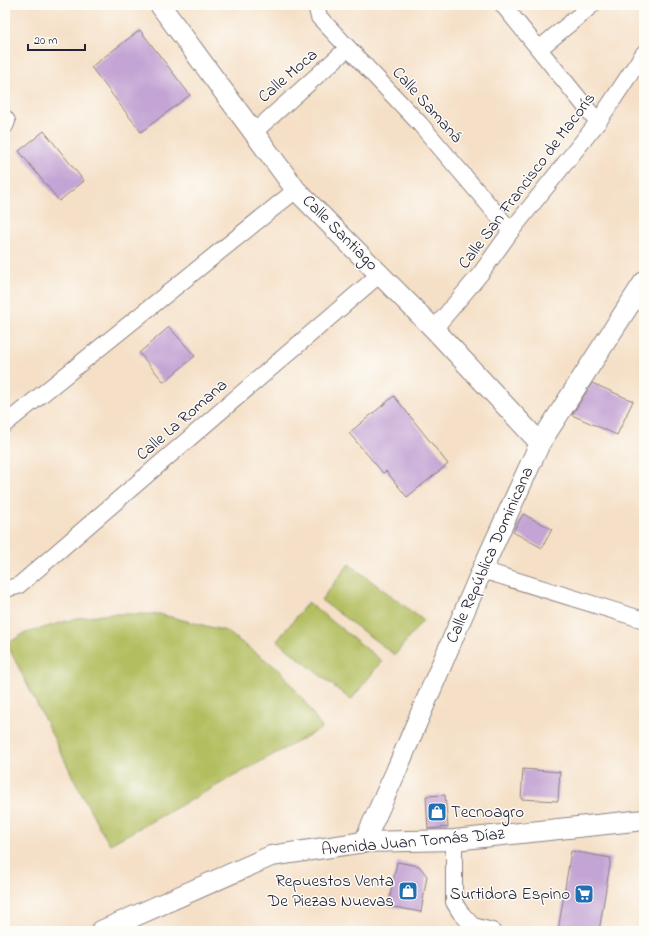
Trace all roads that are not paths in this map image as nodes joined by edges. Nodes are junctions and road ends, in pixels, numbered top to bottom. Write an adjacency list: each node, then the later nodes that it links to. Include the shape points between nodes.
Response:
1 (160, 5): 11 (street, Calle Santiago)
2 (316, 5): 5 (street, Calle Samaná, via 319,17)
3 (503, 5): 6 (street)
4 (592, 5): 6 (street)
5 (348, 48): 11 (street, Calle Moca); 13 (street, Calle Samaná, via 420,124)
6 (539, 49): 9 (street)
7 (644, 53): 9 (street, Calle San Francisco de Macorís)
8 (5, 118): 10 (street)
9 (598, 122): 13 (street, Calle San Francisco de Macorís)
10 (5, 126)
11 (254, 132): 12 (street, Calle Santiago)
12 (296, 190): 14 (street, Calle Santiago); 17 (street)
13 (511, 231): 16 (street, Calle San Francisco de Macorís, via 481,273)
14 (380, 274): 16 (street, Calle Santiago); 20 (street, Calle La Romana, via 18,586)
15 (644, 282): 18 (street, Calle República Dominicana)
16 (434, 329): 18 (street, Calle Santiago)
17 (5, 424)
18 (540, 443): 19 (street, Calle República Dominicana)
19 (482, 570): 21 (street); 24 (street, Calle República Dominicana)
20 (5, 589)
21 (644, 620)
22 (644, 820): 23 (street, Avenida Juan Tomás Díaz)
23 (454, 840): 24 (street, Avenida Juan Tomás Díaz); 26 (street, via 454,902 473,926)
24 (364, 842): 25 (street, Avenida Juan Tomás Díaz, via 271,856)
25 (101, 931)
26 (492, 931)

